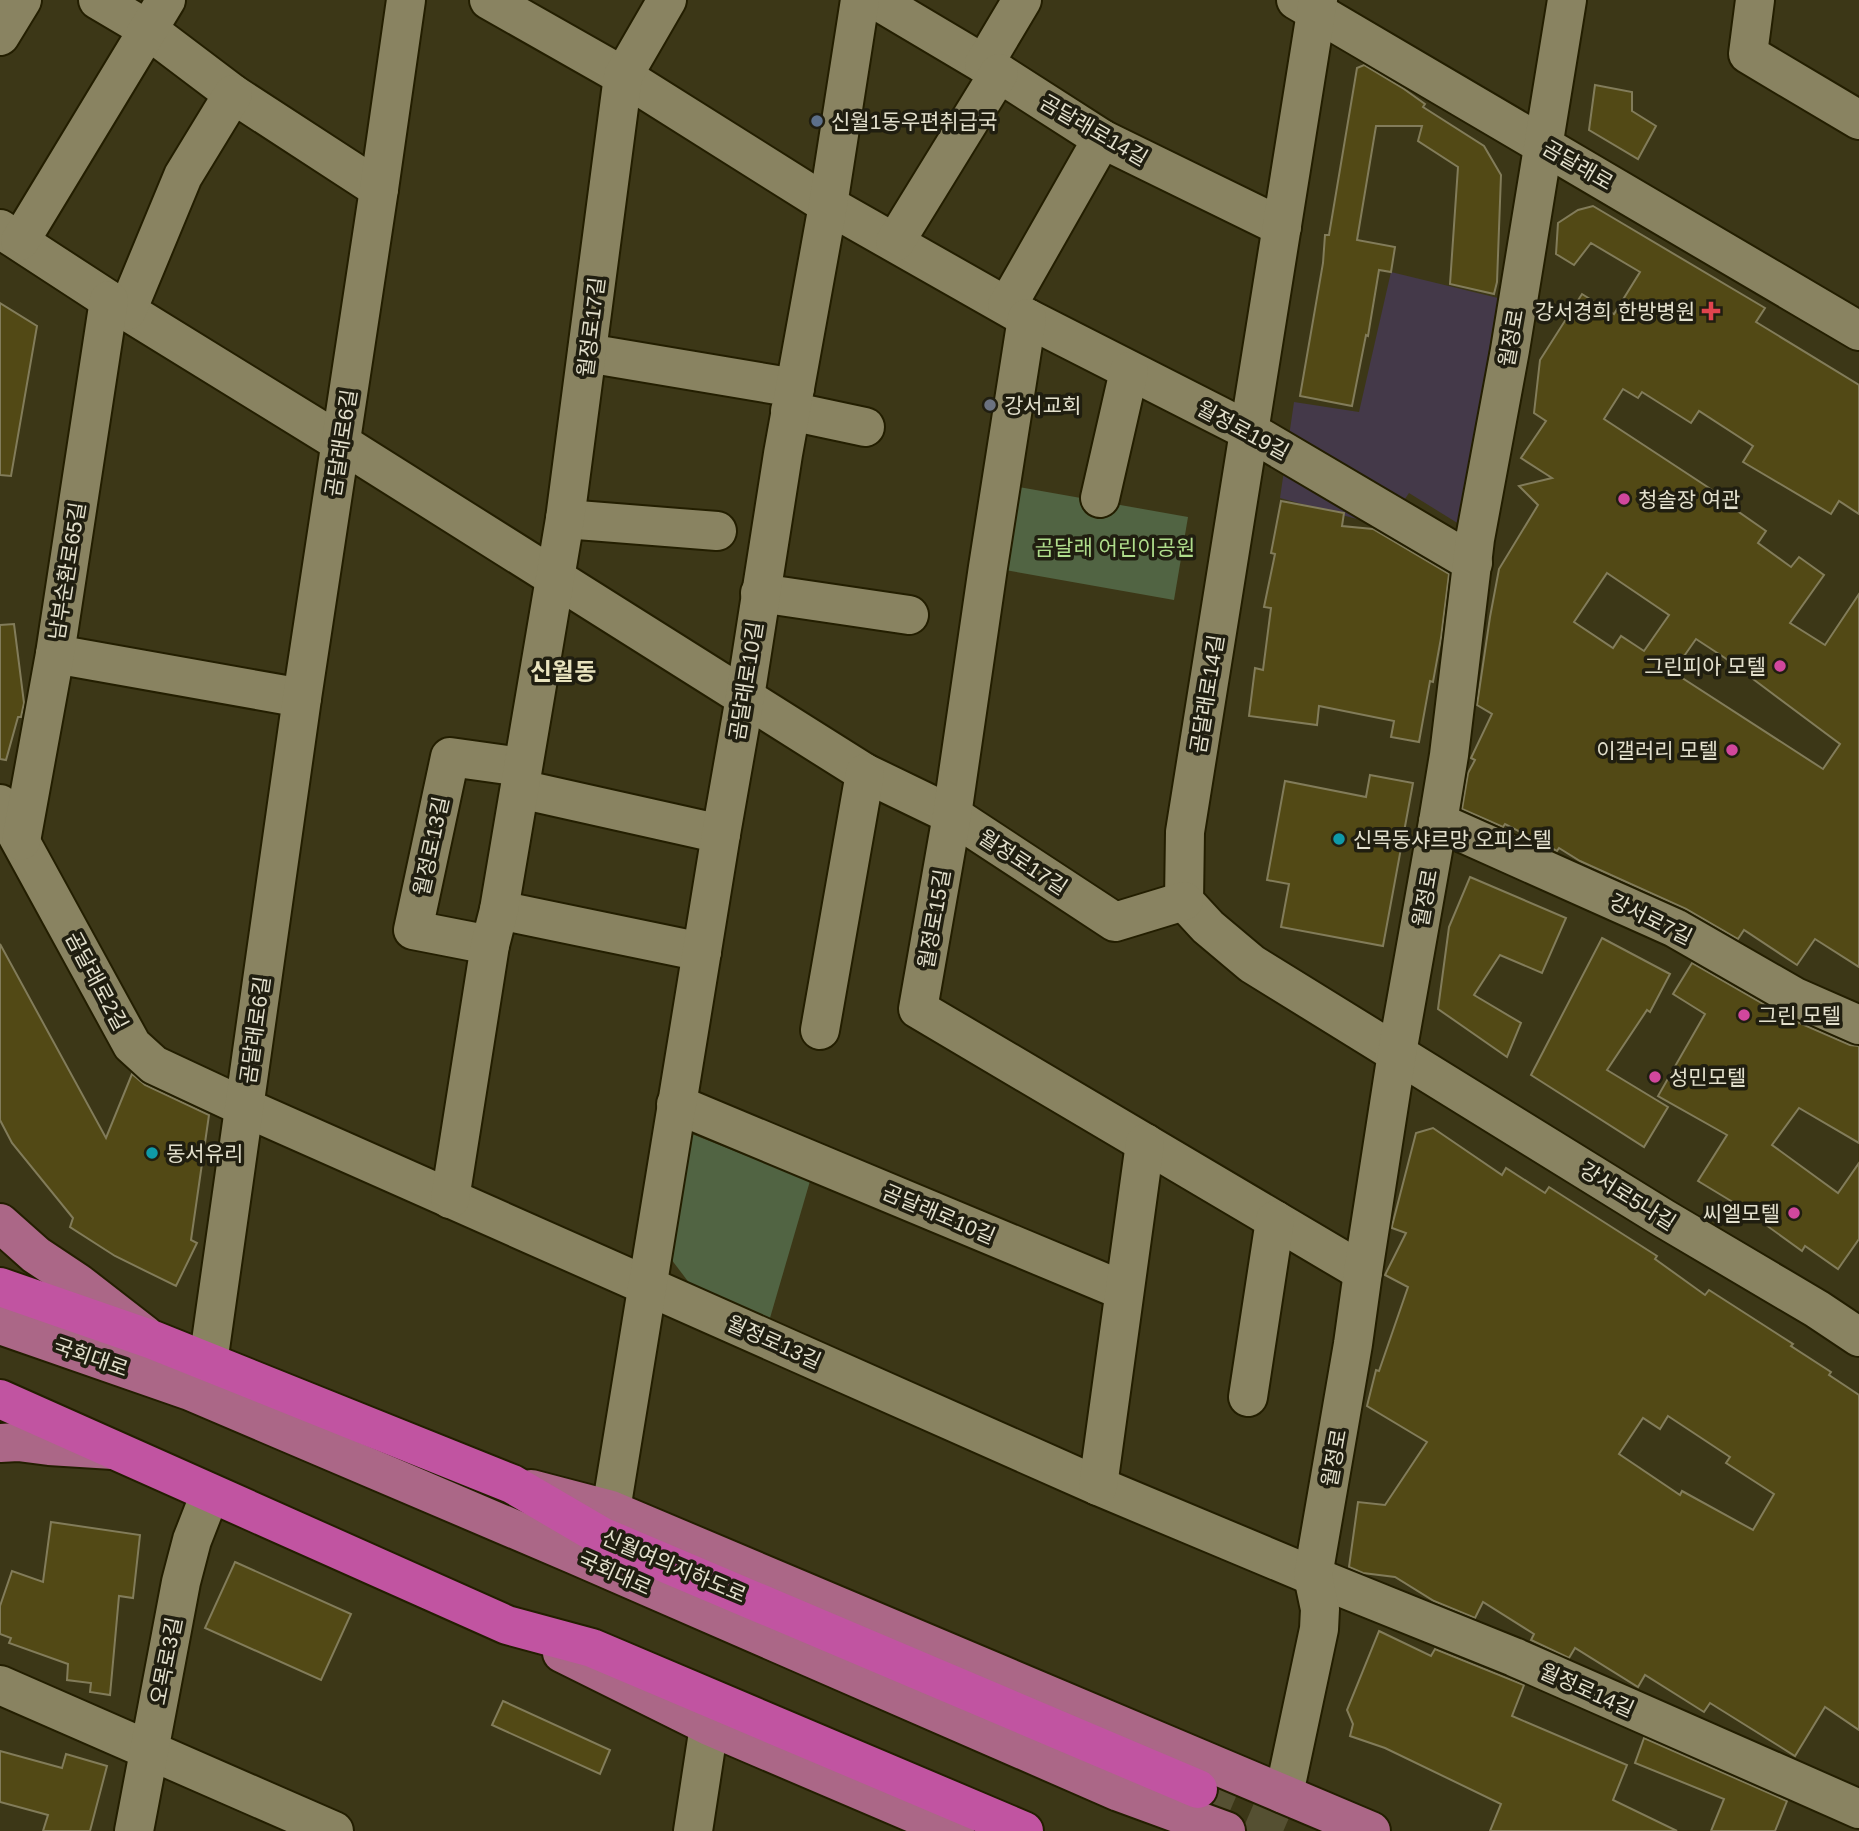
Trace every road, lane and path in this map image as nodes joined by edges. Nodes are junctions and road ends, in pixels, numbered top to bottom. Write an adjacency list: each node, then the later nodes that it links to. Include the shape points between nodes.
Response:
1 (22, 0): 13 (street)
2 (98, 0): 12 (street)
3 (406, 0): 20 (street, 곰달래로6길)
4 (489, 0): 15 (street, 월정로19길)
5 (667, 0): 15 (street)
6 (860, 0): 21 (street, 곰달래로10길)
7 (876, 0): 14 (street, 곰달래로14길)
8 (1022, 0): 14 (street)
9 (1567, 0): 19 (street, 월정로)
10 (1755, 0): 17 (street, via 1748,54)
11 (1310, 4): 19 (street, 곰달래로); 22 (street, 곰달래로14길)
12 (157, 15): 16 (street); 23 (street)
13 (0, 36)
14 (992, 69): 18 (street, 곰달래로14길); 24 (street)
15 (623, 76): 21 (street, 월정로19길); 28 (street, 월정로17길)
16 (233, 94): 20 (street); 25 (street, 남부순환로65길, via 183,176)
17 (1859, 120)
18 (1102, 139): 22 (street, 곰달래로14길); 26 (street)
19 (1543, 145): 27 (street, 곰달래로); 37 (street, 월정로)
20 (379, 189): 33 (street, 곰달래로6길)
21 (828, 205): 24 (street, 월정로19길); 30 (street, 곰달래로10길)
22 (1282, 228): 32 (street, 곰달래로14길)
23 (10, 235): 25 (street)
24 (895, 242): 26 (street, 월정로19길)
25 (118, 306): 33 (street); 41 (street, 남부순환로65길)
26 (1017, 312): 29 (street, 월정로19길); 47 (street, 월정로15길, via 988,567)
27 (1859, 331)
28 (587, 353): 30 (street); 35 (street, 월정로17길)
29 (1129, 371): 32 (street, 월정로19길); 34 (street)
30 (792, 399): 31 (street); 39 (street, 곰달래로10길)
31 (865, 427)
32 (1249, 431): 37 (street, 월정로19길); 51 (street, 곰달래로14길, via 1185,832)
33 (341, 443): 38 (street, 월정로17길); 43 (street, 곰달래로6길)
34 (1100, 498)
35 (565, 519): 36 (street); 38 (street, 월정로17길)
36 (717, 531)
37 (1472, 563): 48 (street, 월정로)
38 (555, 578): 42 (street, 월정로17길); 45 (street)
39 (760, 593): 40 (street); 42 (street, 곰달래로10길)
40 (909, 615)
41 (55, 654): 43 (street); 50 (street, 남부순환로65길)
42 (745, 697): 44 (street, 월정로17길); 49 (street, 곰달래로10길)
43 (302, 698): 58 (street, 곰달래로6길)
44 (865, 773): 47 (street, 월정로17길); 55 (street)
45 (521, 778): 49 (street, 월정로13길); 52 (street); 52 (street, 월정로13길, via 450,757 413,930)
46 (0, 804): 50 (street, 곰달래로2길)
47 (952, 816): 51 (street, 월정로17길, via 1115,922); 59 (street, 월정로15길, via 918,1009)
48 (1438, 822): 54 (street, 강서로7길, via 1675,928 1795,997); 56 (street, 월정로)
49 (721, 834): 53 (street, 곰달래로10길)
50 (21, 841): 58 (street, 곰달래로2길, via 132,1045 154,1065)
51 (1184, 901): 56 (street, via 1252,964)
52 (494, 928): 53 (street); 60 (street)
53 (702, 952): 57 (street, 곰달래로10길)
54 (1859, 1025)
55 (820, 1030)
56 (1397, 1053): 63 (street, 월정로); 68 (street, 강서로5나길)
57 (676, 1104): 64 (street, 곰달래로10길); 66 (street, 곰달래로10길)
58 (244, 1107): 60 (street, 월정로13길); 71 (street, 곰달래로6길)
59 (1145, 1143): 61 (street, 월정로15길); 66 (street)
60 (450, 1199): 64 (street, 월정로13길)
61 (1275, 1220): 63 (street, 월정로15길); 72 (street)
62 (0, 1223): 69 (main road, via 36,1255)
63 (1363, 1272): 80 (street, 월정로)
64 (647, 1286): 77 (street, 월정로13길); 79 (street, 곰달래로10길)
65 (0, 1287): 69 (highway, 신월여의지하도로)
66 (1124, 1291): 77 (street)
67 (0, 1325): 94 (main road, 국회대로, via 190,1391 1118,1792)
68 (1859, 1337)
69 (153, 1340): 71 (highway, 신월여의지하도로)
70 (0, 1346): 93 (main road, 국회대로, via 180,1407 1083,1796)
71 (208, 1363): 76 (highway, 신월여의지하도로)
72 (1248, 1397)
73 (0, 1399): 75 (highway)
74 (0, 1443): 75 (main road)
75 (114, 1450): 78 (highway)
76 (512, 1484): 79 (main road); 85 (highway, 신월여의지하도로, via 601,1536)
77 (1098, 1486): 80 (street, 월정로13길)
78 (209, 1494): 81 (highway); 84 (street, 오목로3길, via 181,1582)
79 (611, 1510): 86 (main road)
80 (1313, 1576): 86 (street, 월정로, via 1319,1629); 87 (street, 월정로14길, via 1514,1657)
81 (507, 1625): 83 (main road); 92 (highway, via 592,1648)
82 (0, 1685): 84 (street)
83 (709, 1726): 90 (street); 91 (main road)
84 (148, 1751): 88 (street, 오목로3길); 89 (street)
85 (1198, 1789)
86 (1284, 1794): 95 (main road)
87 (1859, 1810)
88 (134, 1831)
89 (334, 1831)
90 (694, 1831)
91 (954, 1831)
92 (1024, 1831)
93 (1179, 1831)
94 (1226, 1831)
95 (1371, 1831)

